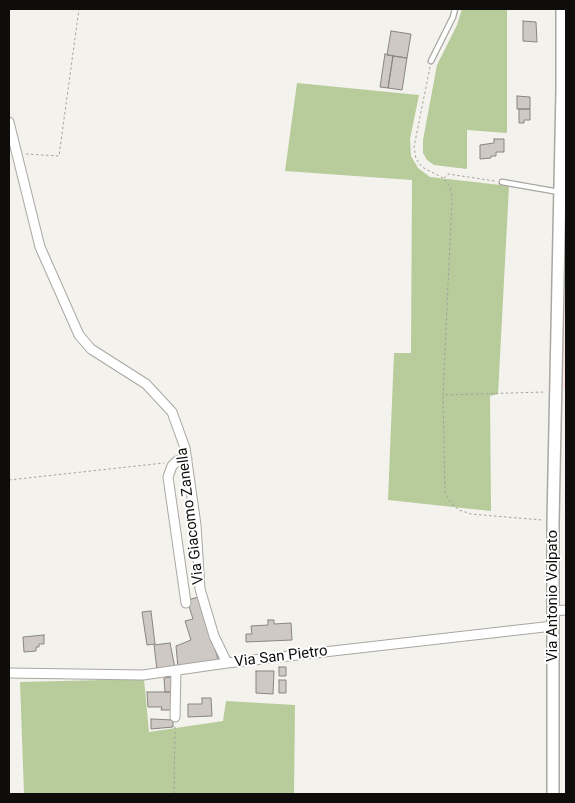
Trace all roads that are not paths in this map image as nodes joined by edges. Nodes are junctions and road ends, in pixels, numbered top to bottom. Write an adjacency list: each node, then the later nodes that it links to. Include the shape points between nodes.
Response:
1 (455, 9): 3 (lane)
2 (562, 9): 6 (street, Via Antonio Volpato)
3 (431, 61)
4 (9, 122): 7 (street, Via Giacomo Zanella, via 40,247 79,335 91,349 146,384 168,407 179,430)
5 (502, 182): 6 (lane)
6 (560, 192): 10 (street, Via Antonio Volpato)
7 (187, 460): 8 (street, via 177,461 168,477); 12 (street, Via Giacomo Zanella, via 200,589 214,636)
8 (186, 603)
9 (566, 610): 10 (street)
10 (554, 611): 11 (street, Via Antonio Volpato)
11 (554, 626): 12 (street, Via San Pietro); 16 (street, Via Antonio Volpato)
12 (227, 663): 13 (street, Via San Pietro)
13 (176, 671): 14 (street, Via San Pietro, via 143,675); 15 (street)
14 (9, 673)
15 (175, 715)
16 (553, 794)

